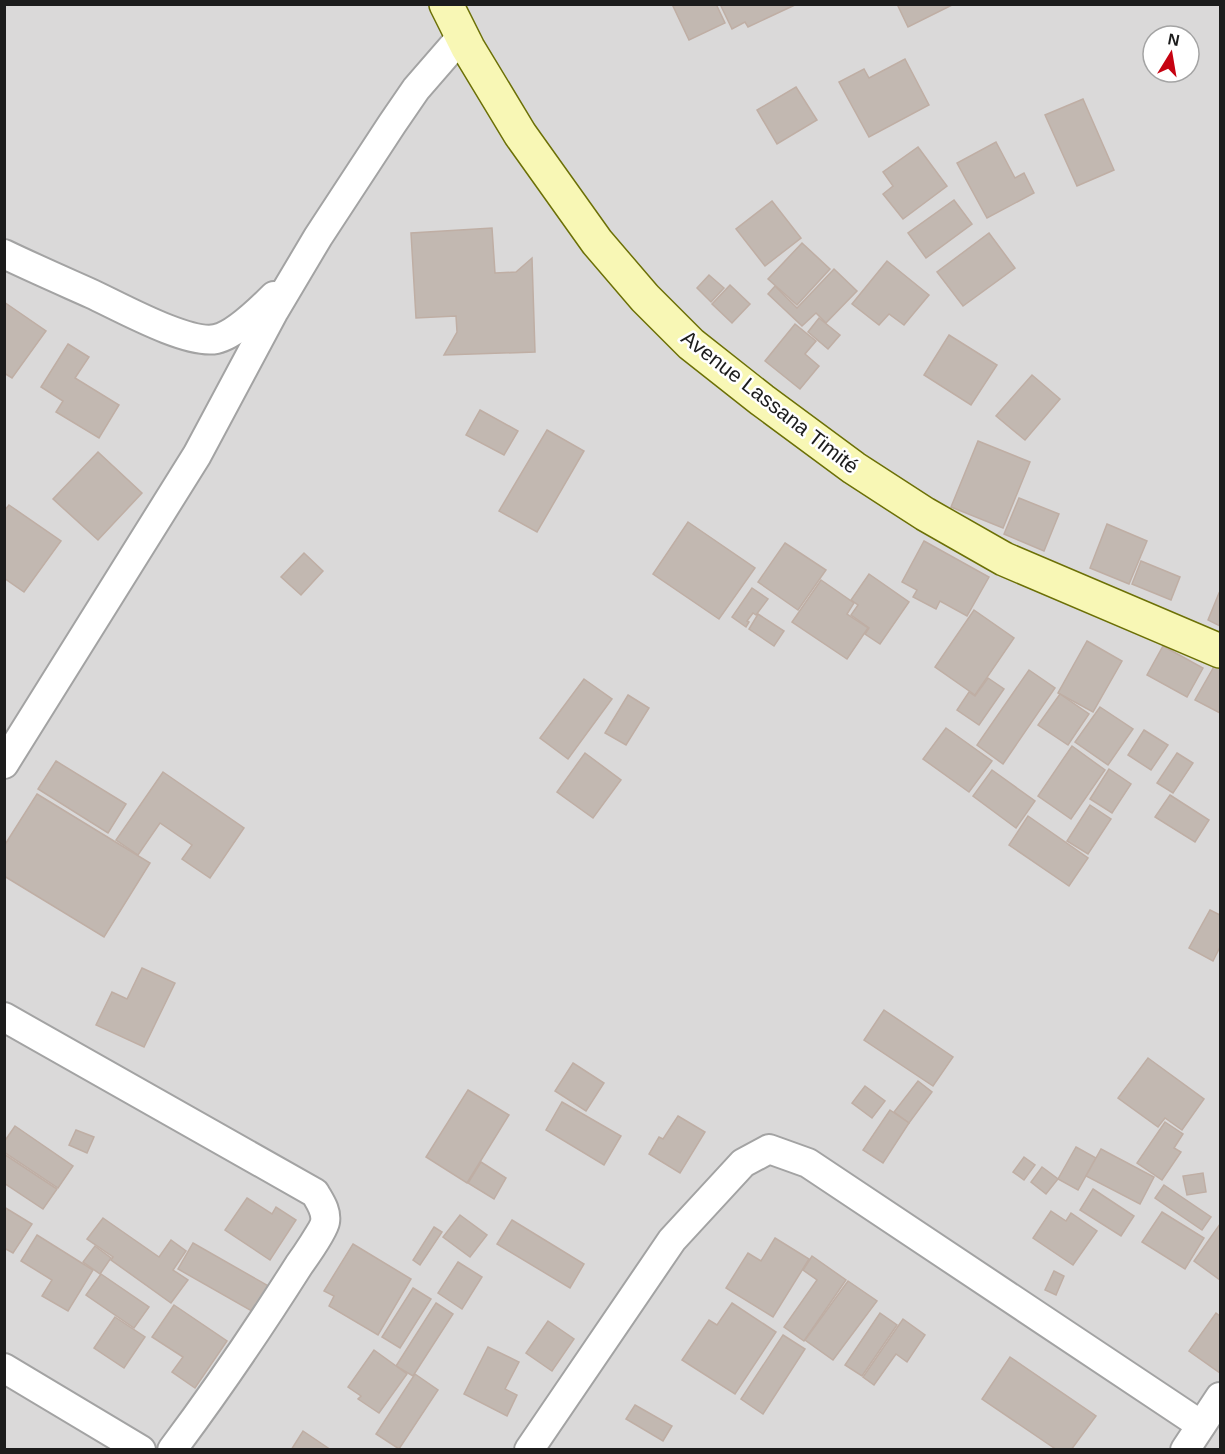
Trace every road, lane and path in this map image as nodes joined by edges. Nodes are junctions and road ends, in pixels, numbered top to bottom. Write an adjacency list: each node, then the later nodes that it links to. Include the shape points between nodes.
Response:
1 (446, 4): 2 (street, Avenue Lassana Timité)
2 (462, 36): 4 (street, via 416,89); 5 (street, Avenue Lassana Timité, via 520,134 597,242 691,344 854,468 925,514 1005,559)
3 (4, 254): 4 (street, via 192,338 216,339 232,332 261,310)
4 (295, 275): 6 (street, via 196,455)
5 (1221, 651)
6 (4, 764)
7 (4, 1017): 12 (street, via 315,1193 324,1207 325,1224 274,1305)
8 (4, 1368): 11 (street)
9 (1221, 1397): 10 (street)
10 (1202, 1425): 13 (street, via 808,1163 769,1149 743,1163 672,1240); 14 (street)
11 (141, 1449)
12 (172, 1449)
13 (529, 1449)
14 (1185, 1449)

